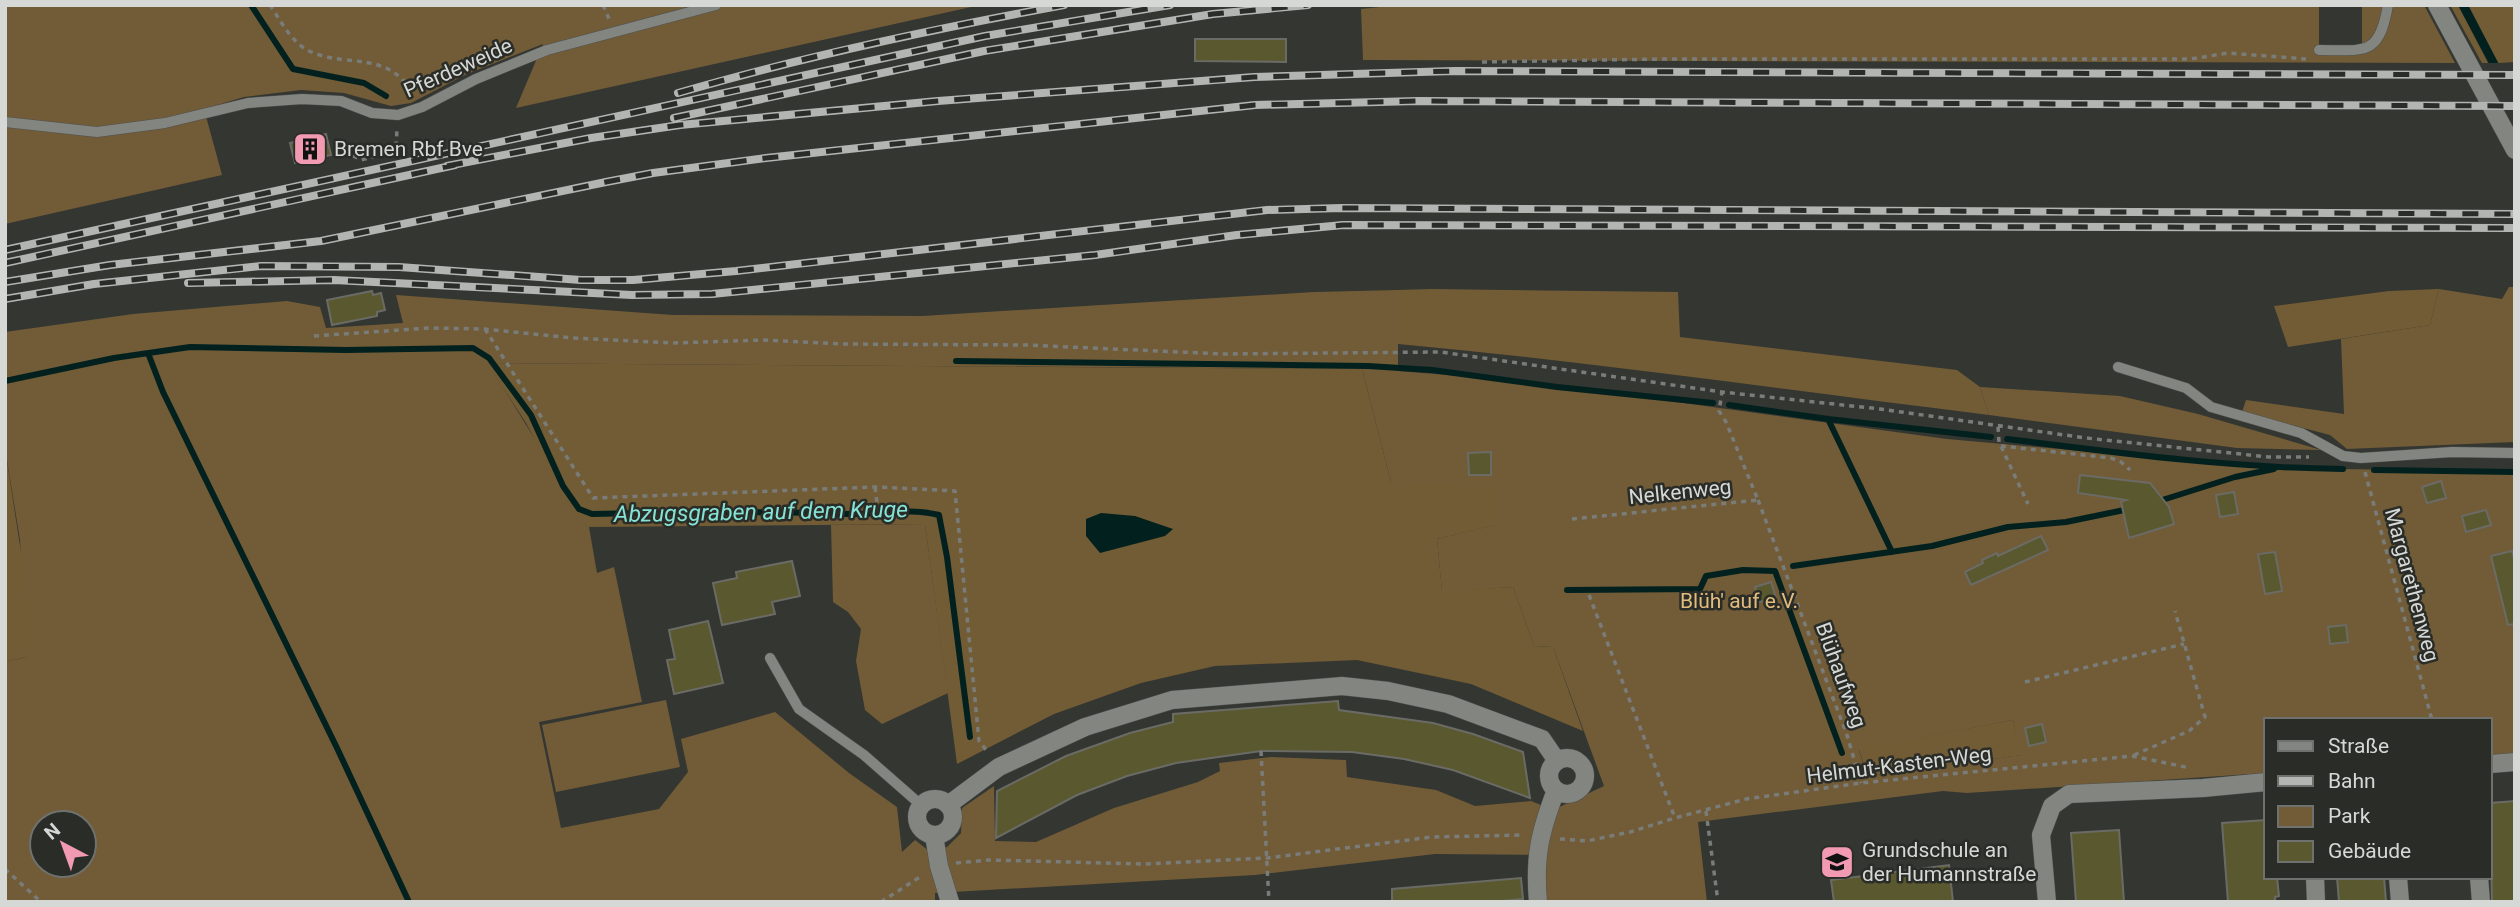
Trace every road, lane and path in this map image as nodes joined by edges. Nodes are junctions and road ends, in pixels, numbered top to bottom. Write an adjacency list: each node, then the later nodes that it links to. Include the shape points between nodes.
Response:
1 (270, 5): 7 (path, via 302,46 381,64 405,82)
2 (716, 5): 7 (lane, Pferdeweide, via 547,50)
3 (2388, 5): 5 (lane, via 2377,42 2362,50)
4 (2437, 5): 10 (street)
5 (2319, 50): 6 (path, via 2306,59 2228,53 2191,60)
6 (1482, 62)
7 (422, 107): 8 (lane, Pferdeweide)
8 (398, 115): 9 (lane, Pferdeweide, via 302,99 248,103 165,124 97,132); 11 (path, via 396,151 361,160)
9 (5, 122)
10 (2515, 150)
11 (344, 151)
12 (485, 329): 13 (path); 15 (path, via 672,343 762,340 1026,345 1224,354 1440,352); 22 (path, via 593,498)
13 (314, 336)
14 (2118, 367): 19 (lane, via 2186,388 2211,407 2301,433)
15 (1722, 392): 16 (path); 23 (path, Nelkenweg, via 1719,411)
16 (1998, 427): 17 (path); 19 (path, via 2269,457)
17 (2001, 446): 21 (path, via 2111,458); 24 (path)
18 (2515, 453): 20 (lane)
19 (2343, 456): 20 (lane)
20 (2361, 458): 32 (path, Margarethenweg)
21 (2130, 470)
22 (875, 487): 26 (path); 33 (path, via 955,491)
23 (1758, 500): 25 (path, Nelkenweg); 41 (path, Blühaufweg)
24 (2028, 504)
25 (1572, 519)
26 (879, 520)
27 (1589, 595): 46 (path)
28 (2175, 611): 29 (path)
29 (2184, 644): 31 (path); 35 (path, via 2205,717 2189,731)
30 (770, 658): 43 (lane, via 799,709 864,755)
31 (2025, 682)
32 (2431, 718)
33 (979, 741)
34 (1261, 751): 49 (path)
35 (2132, 756): 39 (path, Helmut-Kasten-Weg); 41 (path, Helmut-Kasten-Weg)
36 (1557, 761): 42 (street, via 1549,772); 42 (street, via 1577,761 1585,774 1575,792); 44 (street, via 1542,739 1448,704 1342,686 1172,700 1085,727 999,767)
37 (2515, 762): 38 (street)
38 (2492, 764)
39 (2194, 768)
40 (2264, 782): 61 (street, via 2068,794 2052,806 2041,835)
41 (1861, 783): 45 (path, Helmut-Kasten-Weg, via 1746,799)
42 (1556, 790): 48 (street)
43 (921, 805): 44 (street, via 937,799); 47 (street, via 918,824)
44 (948, 805): 47 (street, via 951,824)
45 (1706, 811): 46 (path, Helmut-Kasten-Weg); 60 (path)
46 (1675, 818): 48 (path, Helmut-Kasten-Weg, via 1587,841)
47 (934, 835): 50 (street)
48 (1539, 838): 49 (path, Helmut-Kasten-Weg, via 1518,834 1432,837); 59 (street)
49 (1267, 858): 50 (path, Helmut-Kasten-Weg, via 1144,864 989,860); 58 (path)
50 (939, 866): 56 (path); 57 (street)
51 (5, 869): 55 (path)
52 (2315, 879): 62 (street)
53 (2398, 879): 63 (street)
54 (2479, 879): 64 (street)
55 (41, 902)
56 (881, 902)
57 (950, 902)
58 (1269, 902)
59 (1538, 902)
60 (1717, 902)
61 (2047, 902)
62 (2316, 902)
63 (2400, 902)
64 (2481, 902)

